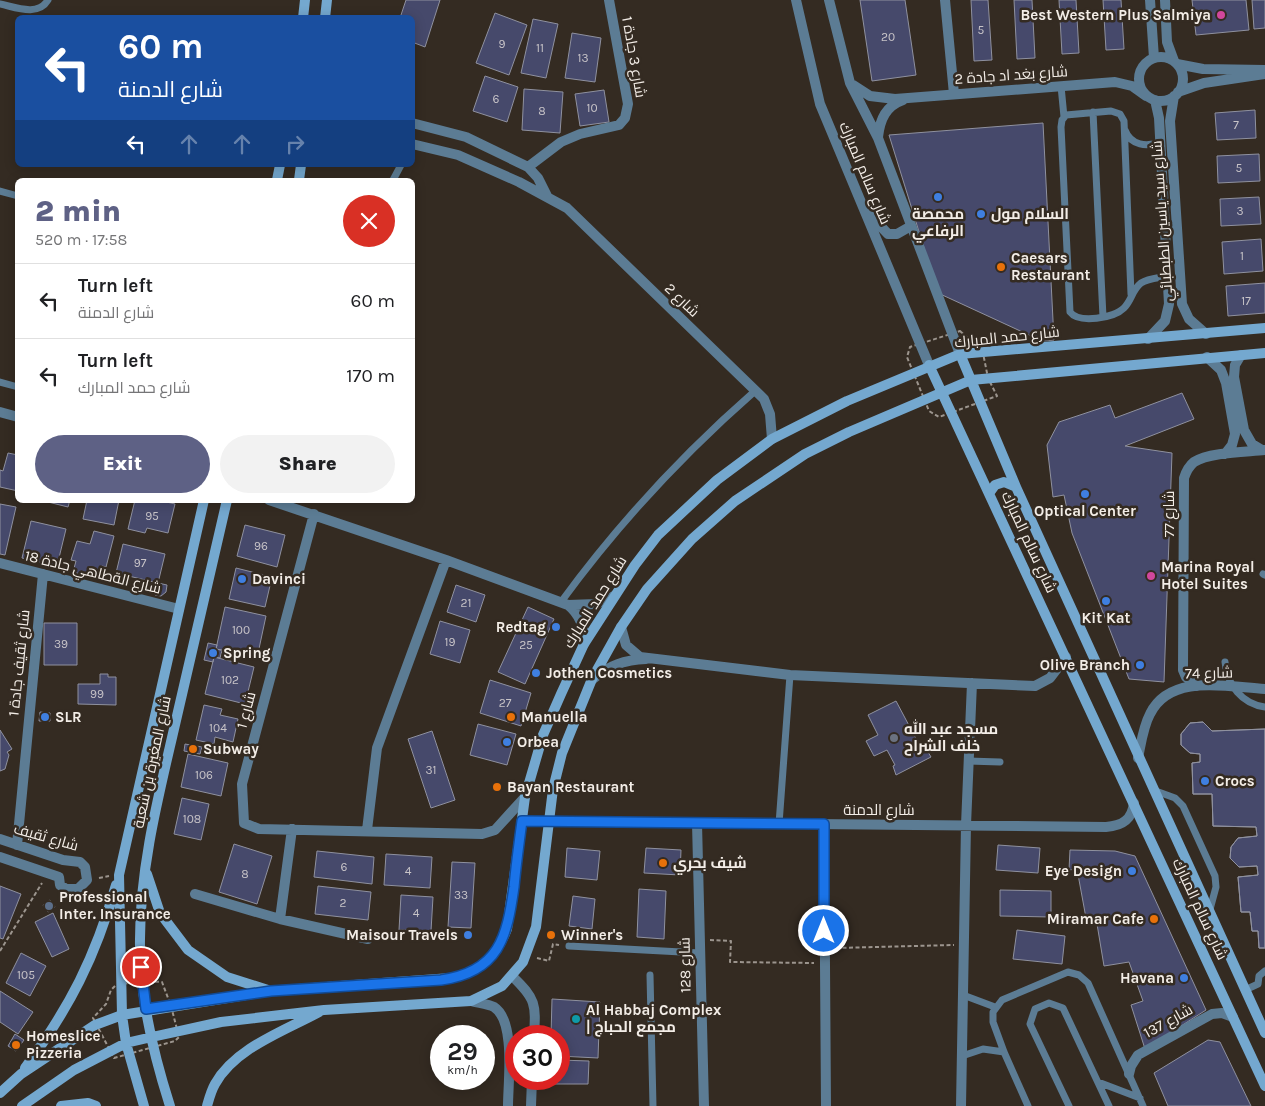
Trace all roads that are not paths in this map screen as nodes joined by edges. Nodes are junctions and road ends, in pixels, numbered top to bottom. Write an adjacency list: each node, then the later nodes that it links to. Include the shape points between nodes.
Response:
1 (48, 0): 10 (lane, via 36,10)
2 (304, 0): 12 (main road)
3 (327, 0): 13 (main road)
4 (609, 0): 33 (street, شارع 3 جادة 1, via 628,104 625,118 615,128 580,134 561,142)
5 (796, 0): 38 (street, شارع سالم المبارك, via 820,104)
6 (829, 0): 19 (street, شارع سالم المبارك)
7 (945, 0): 21 (street)
8 (1150, 0): 14 (street)
9 (1165, 0): 15 (street, via 1167,42)
10 (13, 3): 11 (lane)
11 (0, 4)
12 (303, 15)
13 (325, 15)
14 (1154, 58): 15 (street, via 1161,57); 16 (street)
15 (1175, 63): 17 (street, via 1203,69); 22 (street, via 1182,75)
16 (1142, 69): 18 (street, شارع بغد اد جادة 2); 24 (street, via 1139,80)
17 (1265, 72): 22 (street, via 1204,83)
18 (1115, 82): 20 (street, شارع بغد اد جادة 2); 24 (street, شارع بغد اد جادة 2, via 1132,86)
19 (850, 83): 23 (street, شارع بغد اد جادة 2, via 870,96); 29 (street, شارع سالم المبارك)
20 (1061, 86): 21 (street, شارع بغد اد جادة 2); 26 (lane)
21 (954, 94): 23 (street, شارع بغد اد جادة 2)
22 (1176, 94): 24 (street, via 1165,100); 41 (street, شارع سيد ياسين الطبطبائي, via 1170,115)
23 (908, 98): 29 (street, شارع بغد اد جادة 2, via 885,112 879,124)
24 (1151, 98): 30 (street, شارع سيد ياسين الطبطبائي, via 1158,112)
25 (1093, 112): 26 (lane); 28 (lane, via 1116,112 1122,117); 43 (lane)
26 (1064, 117): 43 (lane, via 1061,127 1070,309 1078,318)
27 (415, 125): 33 (street, شارع 2, via 466,137)
28 (1124, 126): 30 (lane, via 1126,134 1138,144); 42 (lane)
29 (878, 138): 39 (street, شارع سالم المبارك)
30 (1160, 142): 40 (street, شارع سيد ياسين الطبطبائي)
31 (415, 145): 37 (street, شارع 2, via 458,155)
32 (401, 167): 34 (lane)
33 (528, 167): 37 (street, شارع 2)
34 (393, 178)
35 (0, 191): 36 (lane)
36 (15, 195)
37 (547, 196): 55 (street, شارع 2, via 588,226)
38 (861, 204): 39 (street, via 888,234 897,234); 51 (street, شارع سالم المبارك)
39 (911, 226): 48 (street, شارع سالم المبارك)
40 (1168, 276): 41 (street); 42 (lane, via 1144,282); 46 (street, شارع سيد ياسين الطبطبائي, via 1168,313 1160,328)
41 (1180, 276): 45 (street, شارع سيد ياسين الطبطبائي, via 1186,315 1196,328)
42 (1131, 294): 43 (lane, via 1124,309)
43 (1103, 317)
44 (1265, 328): 45 (main road, شارع حمد المبارك)
45 (1206, 334): 46 (main road, شارع حمد المبارك)
46 (1148, 339): 48 (main road, شارع حمد المبارك)
47 (1265, 353): 49 (main road)
48 (960, 354): 51 (main road, شارع حمد المبارك); 52 (main road, شارع سالم المبارك)
49 (1240, 355): 50 (main road); 60 (street, شارع 77, via 1234,377 1244,430 1252,444)
50 (1207, 357): 52 (main road); 61 (street, via 1218,365 1226,383 1235,434)
51 (929, 365): 56 (main road, شارع سالم المبارك); 59 (main road, شارع حمد المبارك)
52 (971, 380): 56 (main road); 62 (main road, شارع سالم المبارك)
53 (0, 382): 54 (lane)
54 (15, 386)
55 (755, 391): 59 (street, شارع 2, via 768,406); 72 (lane, via 655,485 606,542)
56 (942, 392): 63 (main road, شارع سالم المبارك); 74 (main road, via 805,454 735,501 692,539 648,589)
57 (0, 412): 58 (street)
58 (15, 416)
59 (772, 439): 71 (main road, شارع حمد المبارك, via 686,507 658,535)
60 (1263, 450): 61 (street, شارع 77)
61 (1225, 454): 82 (street, شارع 77, via 1195,461 1184,478 1183,670)
62 (1016, 487): 63 (main road, via 1008,482 999,483); 86 (main road, شارع سالم المبارك)
63 (990, 492): 76 (main road, شارع سالم المبارك)
64 (203, 503): 73 (main road, شارع المغيرة بن شعبة)
65 (226, 503): 103 (main road, شارع المغيرة بن شعبة)
66 (279, 503): 67 (street)
67 (314, 514): 68 (street); 98 (street, شارع 1, via 242,784 244,823 259,829)
68 (446, 560): 72 (street); 99 (street, via 378,748)
69 (0, 563): 70 (street, شارع الةطاهي جادة 18)
70 (43, 574): 73 (street, شارع الةطاهي جادة 18); 101 (street, شارع ثقيف جادة 1)
71 (614, 596): 72 (street, via 587,606); 75 (main road, شارع حمد المبارك)
72 (564, 604): 75 (street, via 576,614 582,625)
73 (179, 609): 104 (main road, شارع المغيرة بن شعبة)
74 (621, 627): 77 (street, via 622,636 632,652); 80 (main road)
75 (584, 644): 90 (main road, شارع حمد المبارك, via 543,736)
76 (1066, 657): 81 (street, via 1050,678 1035,686); 91 (main road, شارع سالم المبارك)
77 (649, 659): 79 (street); 80 (street, via 618,663)
78 (1225, 662): 83 (lane)
79 (790, 675): 81 (street); 95 (lane)
80 (592, 679): 93 (main road, via 562,753)
81 (972, 683): 87 (street)
82 (1196, 686): 83 (street, شارع 74); 86 (street, شارع 74, via 1173,690 1156,703 1146,723)
83 (1233, 687): 84 (street, شارع 74); 85 (lane, via 1245,700)
84 (1265, 689)
85 (1265, 707)
86 (1138, 758): 89 (main road, شارع سالم المبارك)
87 (968, 761): 88 (lane); 97 (street)
88 (1000, 762)
89 (1153, 790): 106 (main road, شارع سالم المبارك); 106 (lane, via 1175,798 1183,806 1215,876)
90 (525, 798): 92 (main road, شارع حمد المبارك); 99 (street, شارع 1, via 495,830 488,833)
91 (1134, 803): 97 (street, شارع الدمنة, via 1128,819 1112,827); 122 (main road, شارع سالم المبارك)
92 (522, 821): 93 (street, شارع الدمنة); 115 (main road, شارع حمد المبارك, via 507,929 496,952 482,965 461,976 441,980)
93 (549, 822): 94 (street, شارع الدمنة); 113 (main road, via 536,927 527,955)
94 (697, 823): 95 (street, شارع الدمنة); 110 (street, شارع 128)
95 (779, 824): 96 (street, شارع الدمنة)
96 (824, 824): 97 (street, شارع الدمنة); 148 (street)
97 (966, 825): 116 (street)
98 (292, 829): 99 (street, شارع 1); 107 (street)
99 (367, 830)
100 (0, 839): 101 (street, شارع ثقيف)
101 (17, 845): 102 (street, شارع ثقيف, via 80,862 85,867 87,880 72,891 60,885 59,877)
102 (0, 857)
103 (145, 869): 115 (main road, via 160,913 188,950 227,977); 119 (main road, شارع المغيرة بن شعبة, via 140,938)
104 (119, 875): 121 (main road, شارع المغيرة بن شعبة); 130 (main road, via 103,929 82,980 54,1029)
105 (195, 894): 107 (street)
106 (1210, 913): 114 (main road, شارع سالم المبارك)
107 (280, 919): 108 (street)
108 (368, 939)
109 (569, 946): 110 (lane)
110 (700, 953): 147 (street, شارع 128)
111 (1265, 971): 114 (lane, via 1259,976 1258,984)
112 (650, 975): 146 (lane)
113 (512, 976): 117 (main road, via 502,986); 124 (street, via 528,991 535,1008)
114 (1245, 990): 125 (main road, شارع سالم المبارك)
115 (271, 991): 119 (main road, شارع حمد المبارك)
116 (963, 994): 118 (lane); 129 (street)
117 (471, 1001): 120 (main road); 123 (street, via 493,1006)
118 (995, 1007): 128 (lane, via 993,1022); 131 (lane, via 1002,1000 1062,972 1079,975 1088,983)
119 (146, 1009): 121 (main road); 126 (main road)
120 (324, 1010): 126 (main road, via 221,1022); 143 (main road, via 254,1046 232,1063 214,1084)
121 (122, 1015): 127 (main road); 130 (main road, via 95,1025)
122 (1233, 1018): 131 (street, شارع 137, via 1222,1013 1212,1014 1138,1055); 133 (main road, شارع سالم المبارك)
123 (506, 1025)
124 (534, 1025)
125 (1265, 1033)
126 (152, 1037): 127 (main road); 142 (main road)
127 (126, 1044): 138 (main road, via 74,1070); 141 (main road)
128 (1004, 1052): 129 (lane, via 983,1049); 150 (lane)
129 (962, 1056): 149 (street)
130 (21, 1074): 136 (main road)
131 (1129, 1074): 137 (lane)
132 (1098, 1082): 137 (lane); 151 (lane, via 1063,1008 1056,1004 1041,1005 1031,1016 1030,1024); 152 (lane)
133 (1265, 1086)
134 (510, 1090): 144 (street)
135 (532, 1090): 145 (street)
136 (0, 1093)
137 (1140, 1098): 153 (lane)
138 (22, 1106)
139 (61, 1106): 140 (main road, via 88,1102)
140 (96, 1106)
141 (144, 1106)
142 (170, 1106)
143 (206, 1106)
144 (508, 1106)
145 (531, 1106)
146 (653, 1106)
147 (704, 1106)
148 (826, 1106)
149 (961, 1106)
150 (1028, 1106)
151 (1068, 1106)
152 (1109, 1106)
153 (1143, 1106)

